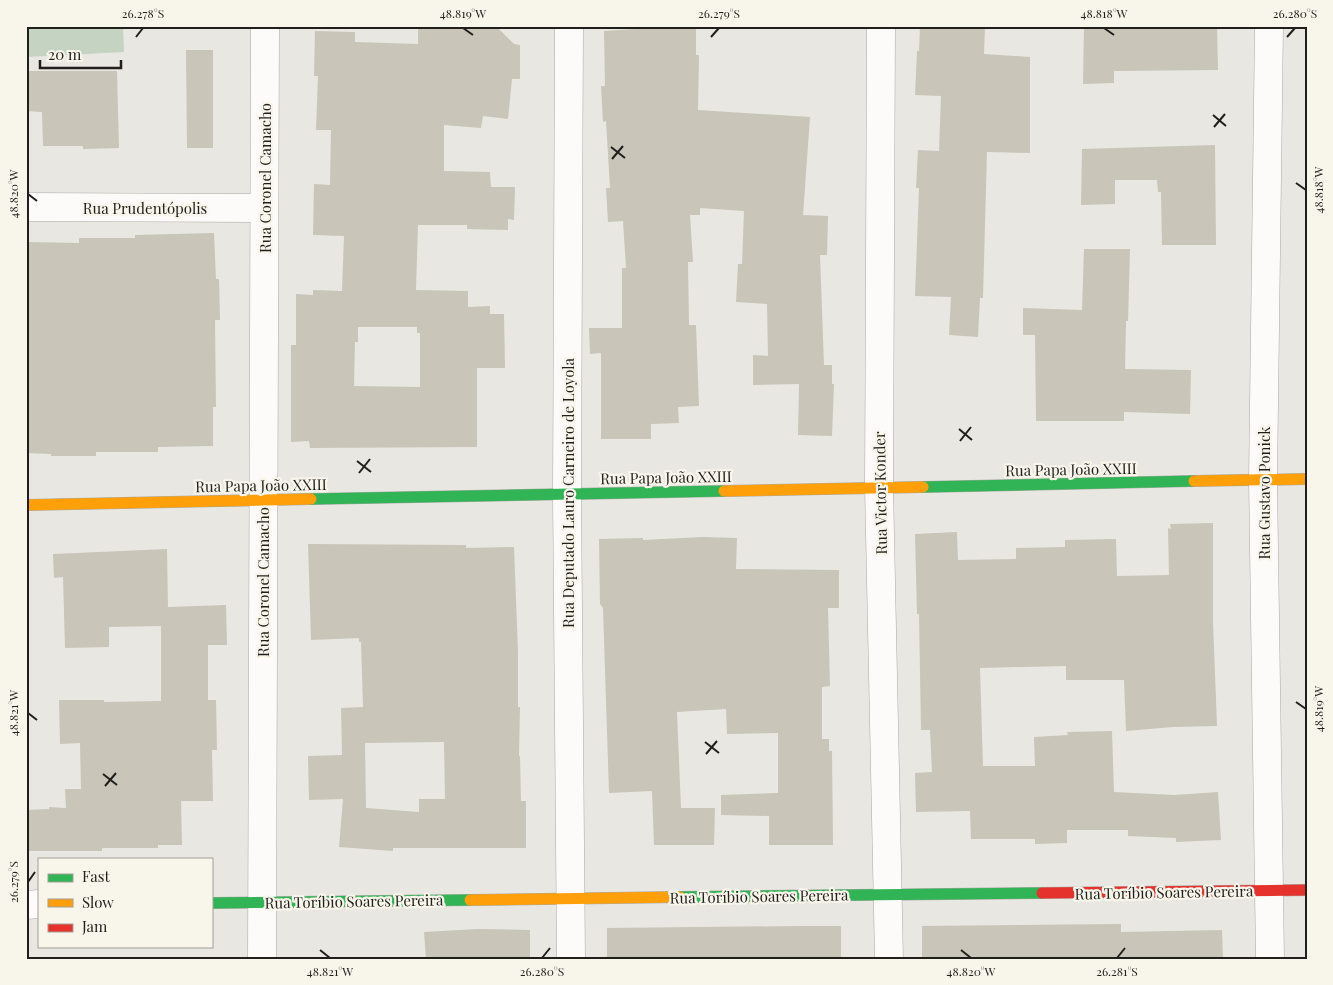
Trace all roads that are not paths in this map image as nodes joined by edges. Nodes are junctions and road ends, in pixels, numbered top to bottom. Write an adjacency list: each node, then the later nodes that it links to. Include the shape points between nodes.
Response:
1 (265, 26): 6 (street, Rua Coronel Camacho)
2 (569, 26): 10 (street, Rua Deputado Lauro Carneiro de Loyola)
3 (881, 26): 9 (street, Rua Victor Konder)
4 (1269, 26): 8 (street, Rua Gustavo Ponick)
5 (26, 207): 6 (street, Rua Prudentópolis)
6 (264, 208): 11 (street, Rua Coronel Camacho)
7 (1307, 479): 8 (main road, Rua Papa João XXIII)
8 (1263, 480): 9 (main road, Rua Papa João XXIII); 14 (street, Rua Gustavo Ponick)
9 (879, 487): 10 (main road, Rua Papa João XXIII); 15 (street, Rua Victor Konder)
10 (567, 494): 11 (main road, Rua Papa João XXIII); 16 (street, Rua Deputado Lauro Carneiro de Loyola)
11 (263, 500): 12 (main road, Rua Papa João XXIII); 18 (street, Rua Coronel Camacho)
12 (26, 505)
13 (1307, 890): 14 (main road, Rua Toríbio Soares Pereira)
14 (1269, 891): 15 (main road, Rua Toríbio Soares Pereira); 22 (street, Rua Gustavo Ponick)
15 (887, 895): 16 (main road, Rua Toríbio Soares Pereira); 21 (street, Rua Victor Konder)
16 (570, 898): 18 (main road, Rua Toríbio Soares Pereira); 20 (street, Rua Deputado Lauro Carneiro de Loyola)
17 (212, 902): 18 (main road, Rua Toríbio Soares Pereira)
18 (262, 902): 19 (street, Rua Coronel Camacho)
19 (262, 959)
20 (571, 959)
21 (888, 959)
22 (1270, 959)

